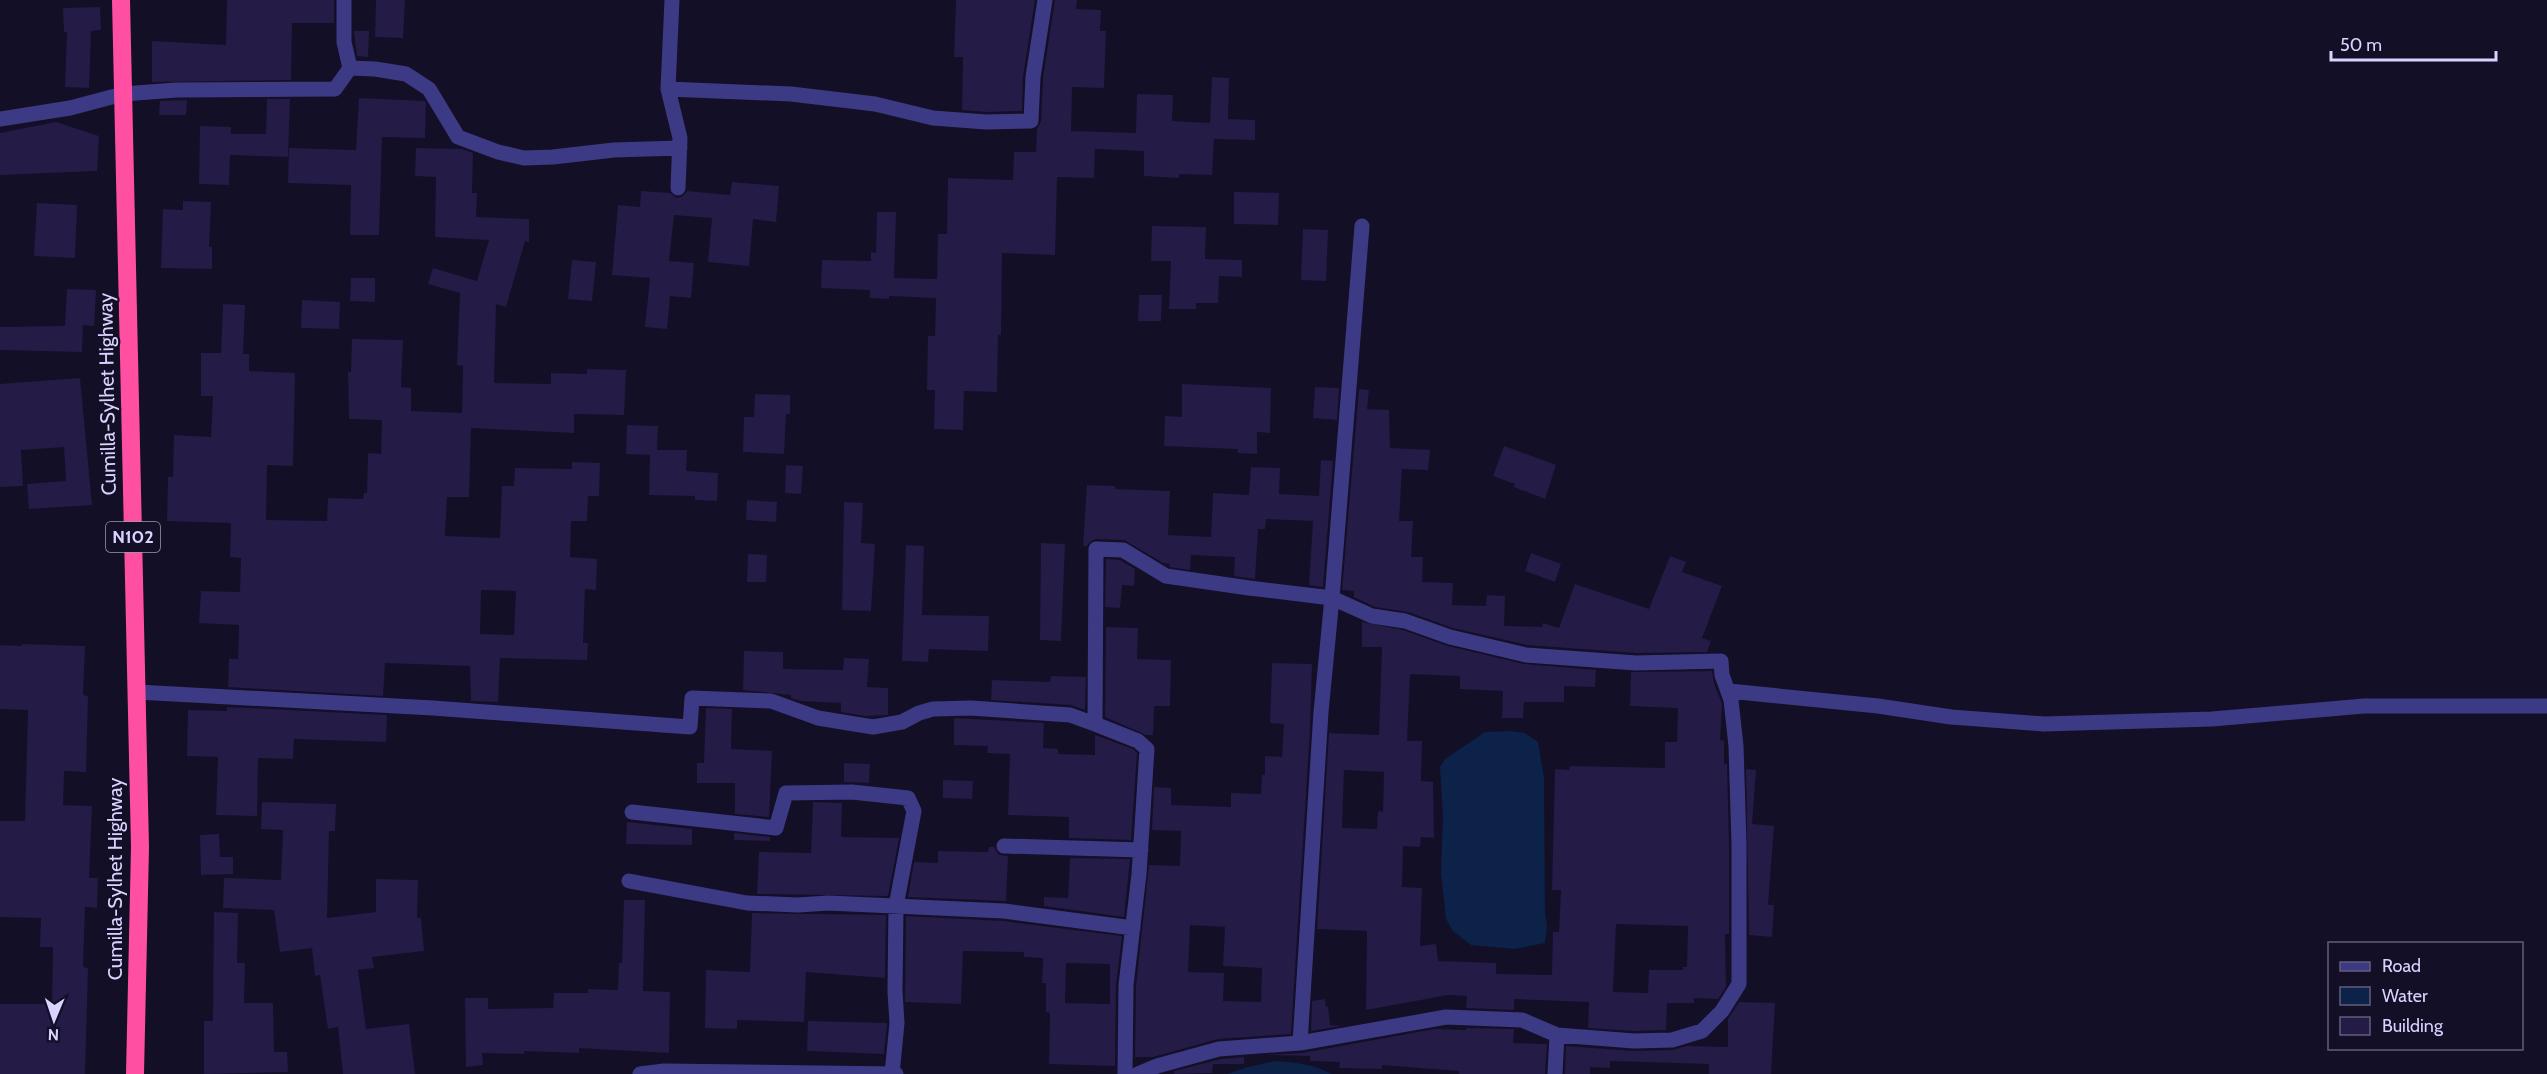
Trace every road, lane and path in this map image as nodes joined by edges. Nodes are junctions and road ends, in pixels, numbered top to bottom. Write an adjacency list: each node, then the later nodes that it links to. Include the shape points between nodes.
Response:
1 (121, 0): 7 (highway, Cumilla-Sylhet Highway / N102)
2 (344, 0): 5 (street, via 344,42)
3 (672, 0): 6 (street)
4 (1045, 0): 6 (street, via 1033,77 1031,122 933,118 875,104 791,94)
5 (350, 68): 7 (street, via 335,89); 9 (street, via 406,74 429,89 458,137 498,152 524,158)
6 (668, 89): 9 (street)
7 (123, 94): 8 (street, via 70,108); 13 (highway, Cumilla-Sylhet Highway / N102)
8 (0, 119)
9 (680, 148): 10 (street)
10 (678, 188)
11 (1362, 226): 12 (street)
12 (1332, 598): 14 (street, via 1372,616 1405,621 1450,637 1526,655 1636,663 1721,661); 16 (street, via 1166,576 1123,550 1096,549); 24 (street, via 1320,712)
13 (137, 692): 16 (street, via 690,727 692,698 771,701 818,718 873,727 902,722 933,709 971,708 1070,715); 26 (highway, Cumilla-Sylhet Highway / N102, via 140,847)
14 (1729, 692): 15 (street, via 2044,724 2212,719 2364,706); 23 (street, via 1736,746 1739,833 1739,984 1722,1011 1702,1031 1672,1040)
15 (2547, 706)
16 (1095, 724): 19 (street, via 1148,749)
17 (632, 812): 21 (street, via 776,828 786,793 852,792 908,798 914,811)
18 (1004, 846): 19 (street)
19 (1141, 850): 22 (street)
20 (629, 881): 21 (street, via 747,903)
21 (896, 906): 22 (street, via 1004,911); 28 (street)
22 (1133, 928): 29 (street, via 1126,985)
23 (1557, 1035): 24 (street, via 1522,1020 1446,1017); 31 (street)
24 (1300, 1043): 25 (street, via 1219,1049)
25 (1159, 1070): 30 (street)
26 (135, 1074)
27 (640, 1074): 28 (street)
28 (894, 1074)
29 (1125, 1074)
30 (1138, 1074)
31 (1555, 1074)

